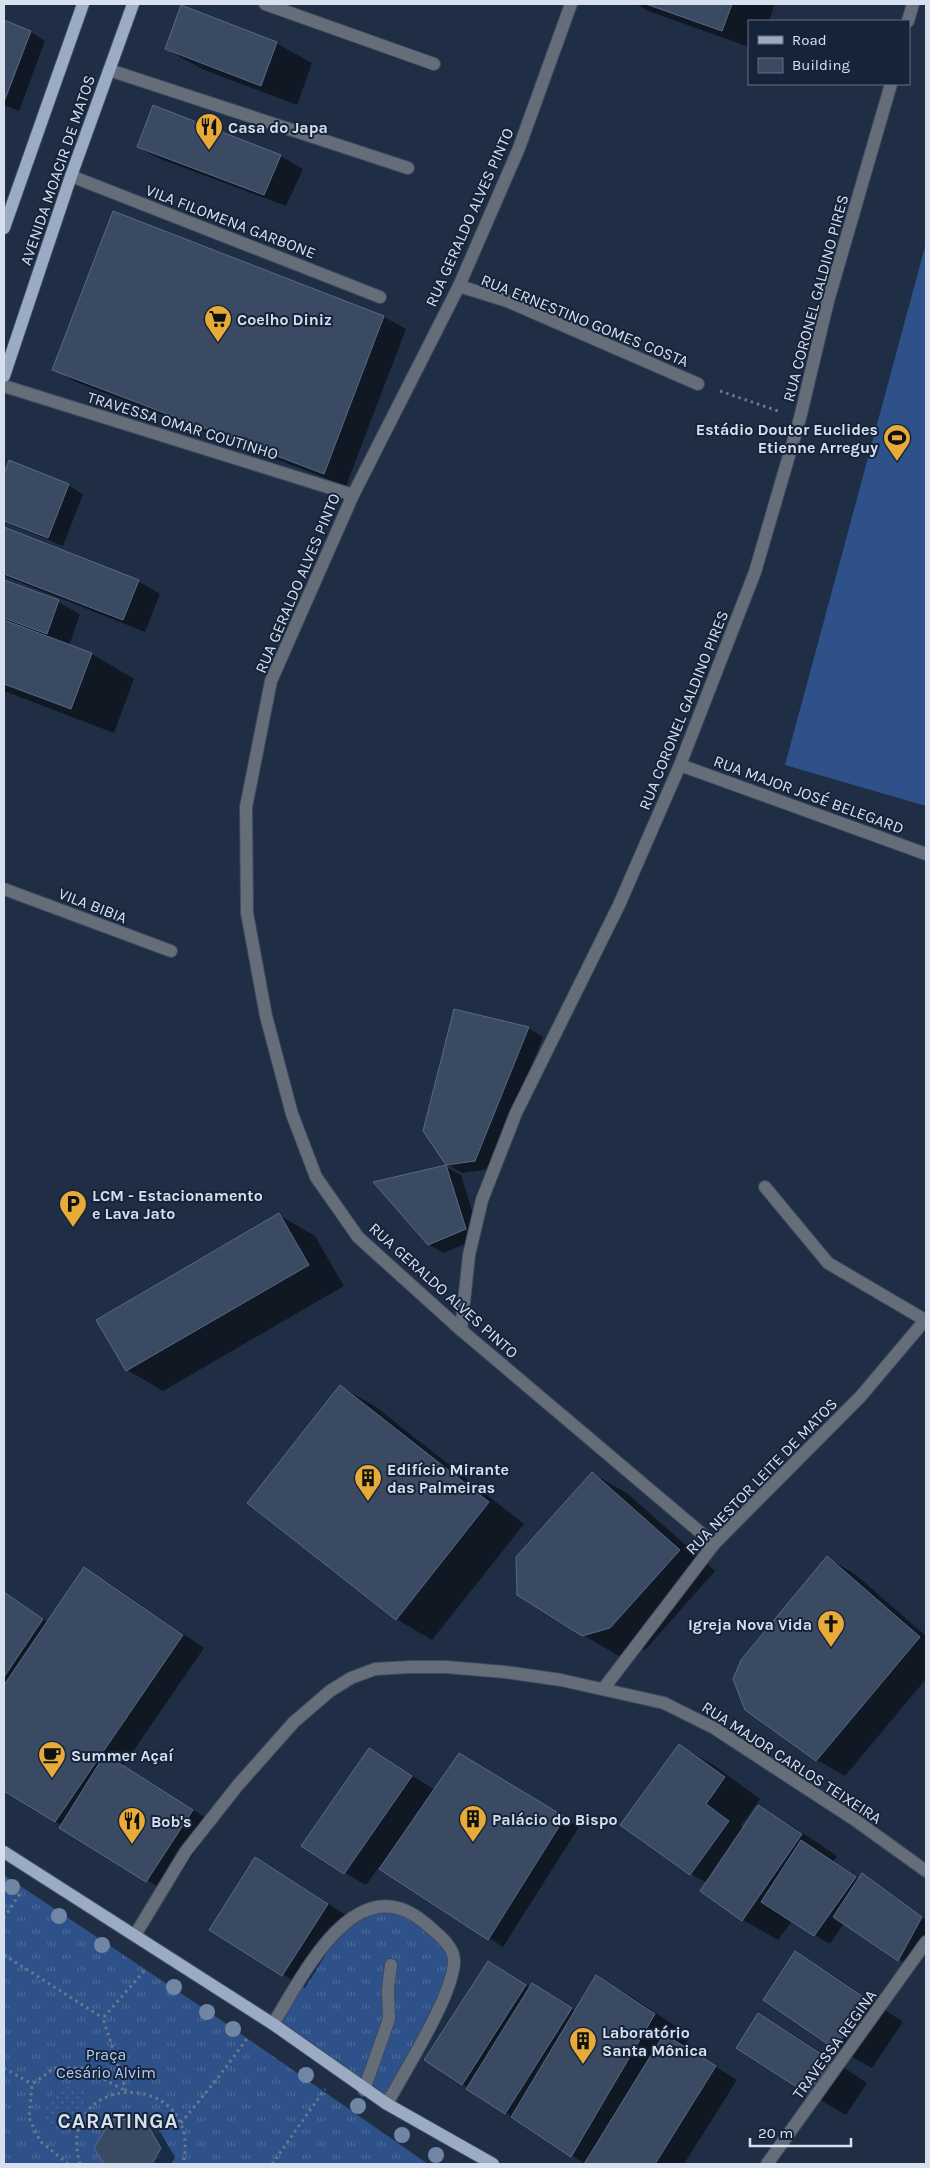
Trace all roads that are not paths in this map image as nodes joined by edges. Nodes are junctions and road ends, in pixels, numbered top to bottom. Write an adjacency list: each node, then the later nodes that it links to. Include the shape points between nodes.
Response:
1 (83, 4): 12 (main road, AVENIDA MOACIR DE MATOS)
2 (133, 4): 8 (main road, AVENIDA MOACIR DE MATOS)
3 (265, 4): 7 (street)
4 (571, 4): 13 (street, RUA GERALDO ALVES PINTO, via 519,148)
5 (913, 4): 6 (street)
6 (908, 20)
7 (434, 64)
8 (109, 70): 10 (street); 11 (main road, AVENIDA MOACIR DE MATOS)
9 (891, 85): 19 (street, RUA CORONEL GALDINO PIRES, via 755,572)
10 (408, 168)
11 (71, 176): 14 (street, VILA FILOMENA GARBONE); 15 (main road, AVENIDA MOACIR DE MATOS)
12 (4, 228)
13 (459, 286): 16 (street, RUA ERNESTINO GOMES COSTA, via 507,301); 18 (street, RUA GERALDO ALVES PINTO)
14 (380, 297)
15 (4, 376)
16 (698, 384)
17 (4, 386): 18 (street, TRAVESSA OMAR COUTINHO)
18 (352, 495): 25 (street, RUA GERALDO ALVES PINTO, via 271,681 246,807 248,913 266,1016 292,1114 316,1177 358,1237)
19 (680, 765): 20 (street, RUA MAJOR JOSÉ BELEGARD); 25 (street, RUA CORONEL GALDINO PIRES, via 618,905 516,1113 482,1200 469,1255)
20 (926, 854)
21 (4, 889): 22 (street, VILA BIBIA)
22 (171, 951)
23 (765, 1187): 24 (street, via 828,1263)
24 (926, 1320): 26 (street, RUA NESTOR LEITE DE MATOS, via 861,1396)
25 (461, 1330): 26 (street, RUA GERALDO ALVES PINTO)
26 (714, 1544): 27 (street, RUA NESTOR LEITE DE MATOS)
27 (604, 1688): 29 (street, RUA MAJOR CARLOS TEIXEIRA, via 664,1703 714,1728 855,1820); 30 (street, via 505,1672 446,1667 375,1669 351,1678 330,1691 294,1722 238,1785 186,1851)
28 (4, 1852): 30 (main road)
29 (926, 1871)
30 (135, 1935): 33 (main road)
31 (926, 1942): 37 (street, TRAVESSA REGINA)
32 (391, 1965): 34 (street, via 389,2019)
33 (273, 2024): 34 (main road); 35 (street, via 325,1943 346,1921 374,1908 386,1907 422,1921 445,1941 454,1960 445,1996)
34 (364, 2090): 35 (main road)
35 (387, 2104): 36 (main road)
36 (492, 2164)
37 (768, 2164)

